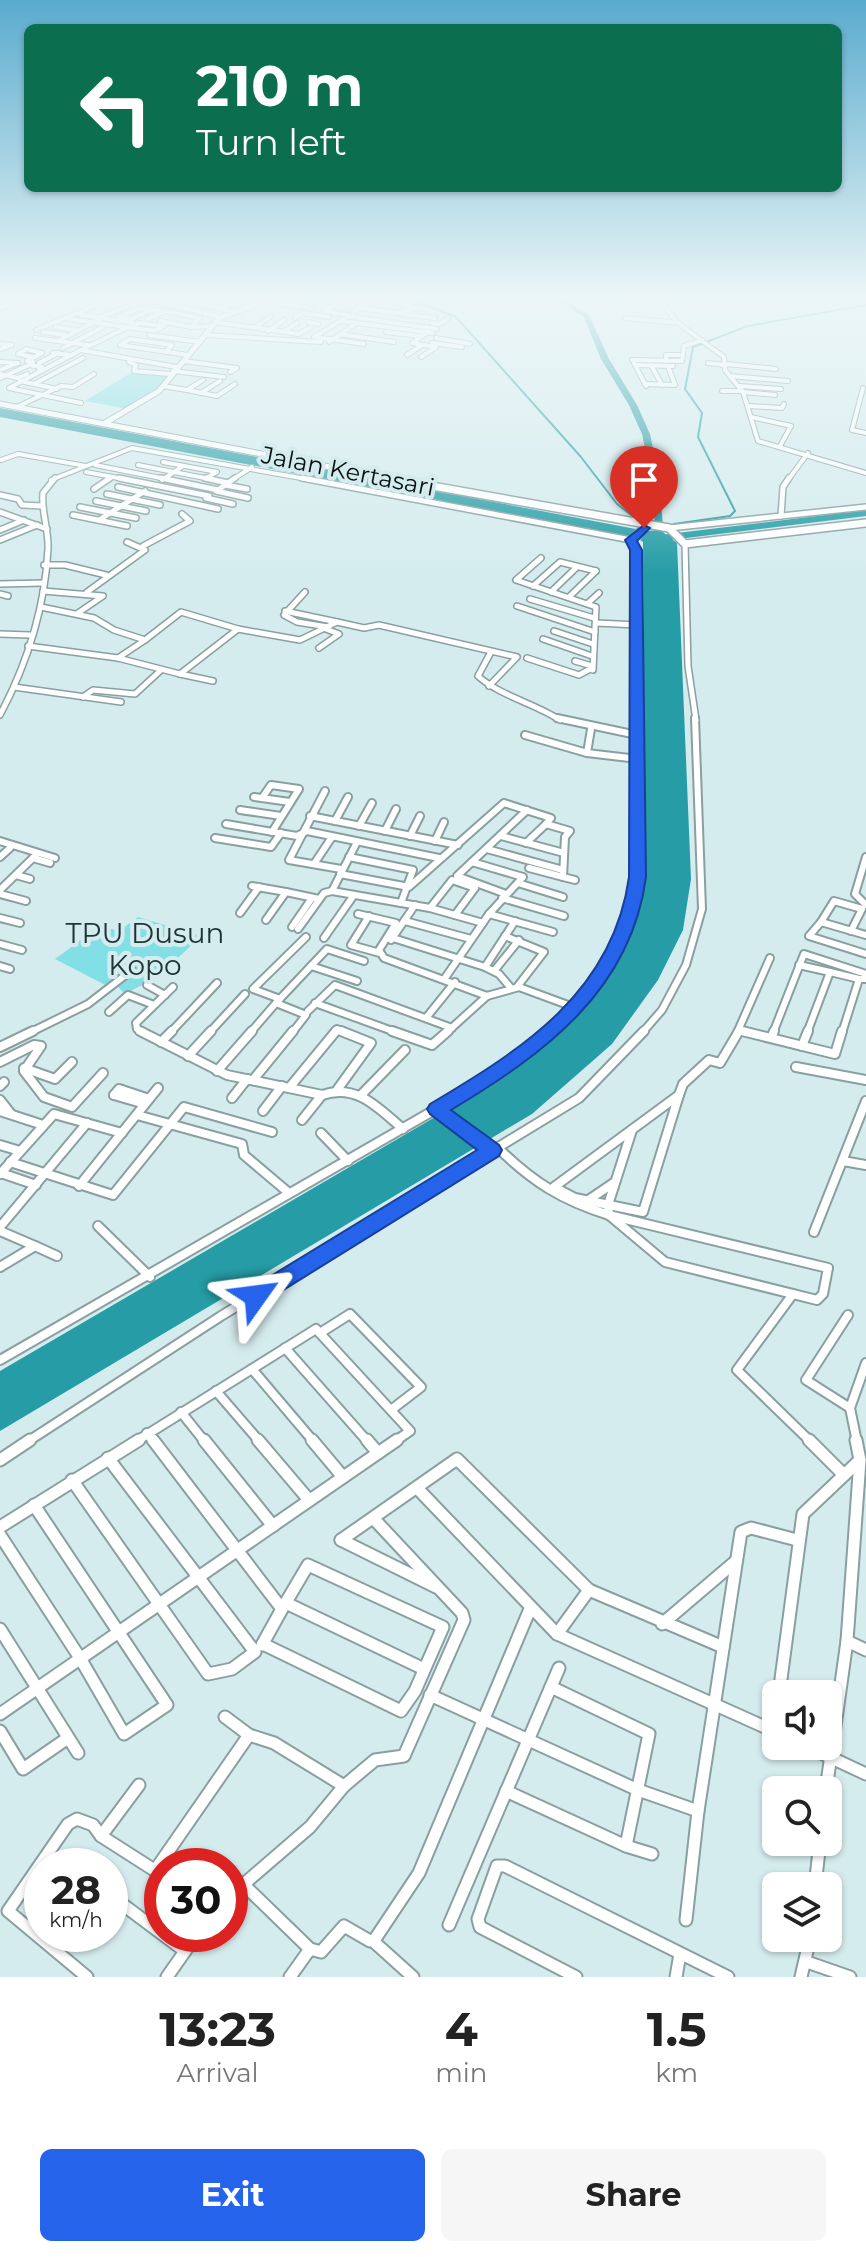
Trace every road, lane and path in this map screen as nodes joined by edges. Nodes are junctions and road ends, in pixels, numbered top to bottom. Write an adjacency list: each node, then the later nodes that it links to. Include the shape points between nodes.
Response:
1 (15, 389): 13 (street)
2 (57, 389): 13 (street)
3 (159, 389): 23 (street)
4 (183, 389): 9 (street)
5 (207, 389): 12 (street)
6 (227, 389): 12 (street, via 217,396)
7 (771, 389): 10 (street)
8 (863, 389): 20 (street)
9 (187, 390): 12 (street)
10 (741, 390): 11 (street); 14 (street); 18 (street)
11 (722, 391)
12 (201, 393)
13 (45, 395): 15 (street); 19 (street)
14 (775, 395)
15 (81, 403)
16 (0, 404): 19 (street, Jalan Kertasari)
17 (784, 404): 18 (street)
18 (749, 406): 22 (street)
19 (17, 407): 23 (street, Jalan Kertasari)
20 (857, 407): 21 (street); 24 (street, via 852,430)
21 (866, 408)
22 (751, 417): 25 (street, via 758,441); 25 (street, via 791,426)
23 (105, 423): 75 (street, Jalan Kertasari)
24 (866, 433)
25 (780, 446): 26 (street)
26 (808, 453): 35 (street); 67 (street, via 783,487)
27 (1, 460): 30 (street, via 18,454)
28 (163, 462): 31 (street)
29 (138, 465): 33 (street)
30 (93, 466): 32 (street, via 139,448); 36 (street, via 86,472); 39 (street); 56 (street, via 48,482)
31 (183, 466): 33 (street); 34 (street)
32 (252, 467): 38 (street); 79 (street)
33 (174, 472): 37 (street); 39 (street)
34 (217, 472): 37 (street); 38 (street)
35 (866, 473)
36 (112, 477): 40 (street); 44 (street)
37 (206, 478): 41 (street)
38 (239, 478): 41 (street)
39 (163, 479): 42 (street); 46 (street)
40 (129, 480): 42 (street); 43 (street)
41 (227, 484): 45 (street); 46 (street)
42 (153, 486): 47 (street); 49 (street)
43 (118, 487): 47 (street); 51 (street, via 107,494)
44 (94, 489)
45 (247, 489)
46 (217, 490): 49 (street); 50 (street)
47 (142, 492): 51 (street); 53 (street)
48 (0, 495): 56 (street, via 22,505)
49 (208, 497): 53 (street); 54 (street)
50 (248, 498)
51 (132, 499): 55 (street); 57 (street)
52 (96, 501): 57 (street)
53 (200, 503): 60 (street)
54 (233, 504)
55 (160, 505)
56 (42, 506): 76 (street)
57 (121, 506): 61 (street); 63 (street)
58 (80, 507): 63 (street)
59 (866, 507): 67 (street)
60 (218, 509)
61 (146, 511)
62 (0, 512): 65 (street)
63 (110, 513): 68 (street); 71 (street)
64 (182, 514): 83 (street, via 190,521)
65 (10, 515): 69 (street); 70 (street)
66 (73, 515): 71 (street)
67 (781, 516): 77 (street)
68 (136, 518)
69 (0, 520)
70 (24, 520): 73 (street); 78 (street)
71 (99, 520): 74 (street)
72 (866, 523): 82 (street)
73 (37, 525): 76 (street); 80 (street)
74 (127, 526)
75 (645, 528): 77 (street, Jalan Kertasari); 79 (street)
76 (47, 529): 85 (street)
77 (668, 529): 82 (street)
78 (0, 530)
79 (633, 540): 107 (street)
80 (2, 541)
81 (127, 542): 83 (street)
82 (683, 542): 300 (street, via 703,886 691,951 662,1010 624,1054 579,1098)
83 (143, 546): 87 (street, via 145,550)
84 (541, 558): 90 (street, via 516,580)
85 (44, 565): 87 (street); 88 (street)
86 (577, 567): 90 (street, via 560,562); 94 (street); 98 (street, via 596,571)
87 (106, 575): 92 (street)
88 (43, 583): 89 (street); 91 (street)
89 (0, 584)
90 (533, 586): 94 (street)
91 (43, 591): 92 (street); 102 (street)
92 (87, 592): 104 (street, via 103,596)
93 (305, 592): 103 (street)
94 (551, 592): 98 (street)
95 (599, 593): 100 (street)
96 (0, 594): 97 (street)
97 (8, 596)
98 (569, 597): 100 (street)
99 (530, 599): 105 (street)
100 (588, 603): 105 (street, via 596,607)
101 (517, 606): 111 (street)
102 (41, 607): 104 (street); 113 (street)
103 (285, 611): 106 (street); 108 (street, via 289,619)
104 (78, 613): 115 (street)
105 (595, 621): 107 (street); 111 (street)
106 (337, 622): 108 (street); 119 (street, via 364,628 379,625)
107 (638, 625): 135 (street)
108 (327, 628): 109 (street, via 300,640); 118 (street, via 339,634)
109 (238, 629): 115 (street, via 181,612); 126 (street)
110 (554, 631): 116 (street)
111 (595, 632): 116 (street)
112 (0, 634): 113 (street)
113 (30, 635): 117 (street)
114 (543, 639): 120 (street)
115 (145, 640): 121 (street)
116 (593, 644): 120 (street)
117 (28, 646): 121 (street); 129 (street)
118 (319, 648)
119 (491, 652): 128 (street, via 478,676); 128 (street, via 517,657)
120 (592, 656): 124 (street)
121 (118, 658): 125 (street)
122 (527, 658): 124 (street, via 579,675)
123 (575, 661): 124 (street)
124 (593, 668)
125 (160, 671): 126 (street); 130 (street, via 135,694 93,690)
126 (180, 674): 127 (street)
127 (213, 681)
128 (489, 686): 133 (street, via 535,704 553,718)
129 (14, 687): 130 (street); 132 (street)
130 (83, 697): 131 (street)
131 (121, 702)
132 (0, 715)
133 (591, 729): 135 (street); 136 (street)
134 (525, 735): 136 (street)
135 (637, 735): 137 (street)
136 (587, 753): 137 (street)
137 (638, 759): 250 (street, via 633,911 608,966)
138 (325, 791): 146 (street)
139 (348, 797): 148 (street)
140 (290, 802): 140 (street, via 299,789 271,785 258,798); 145 (street)
141 (372, 803): 152 (street)
142 (396, 809): 153 (street)
143 (240, 810): 145 (street)
144 (527, 810): 151 (street, via 551,818); 158 (street); 166 (street, via 504,803)
145 (281, 816): 154 (street)
146 (310, 816): 148 (street); 156 (street)
147 (420, 816): 157 (street)
148 (335, 821): 152 (street)
149 (444, 822): 164 (street)
150 (226, 824): 154 (street)
151 (546, 824): 160 (street, via 570,831); 165 (street)
152 (362, 826): 153 (street); 163 (street)
153 (385, 831): 157 (street)
154 (272, 832): 155 (street)
155 (281, 833): 156 (street); 161 (street, via 271,847)
156 (302, 834): 159 (street); 176 (street, via 289,860)
157 (410, 836): 164 (street)
158 (501, 836): 165 (street); 168 (street)
159 (332, 837): 163 (street); 176 (street)
160 (565, 837): 169 (street); 170 (street)
161 (215, 838)
162 (0, 841): 180 (street, via 53,860 35,857)
163 (356, 841): 172 (street); 174 (street)
164 (435, 841): 166 (street)
165 (526, 843): 169 (street)
166 (458, 845): 174 (street)
167 (10, 848): 171 (street)
168 (487, 849): 175 (street); 177 (street)
169 (552, 850): 170 (street)
170 (564, 853): 179 (street)
171 (0, 857)
172 (349, 857): 178 (street); 185 (street, via 413,870)
173 (866, 857): 196 (street, via 855,894)
174 (440, 859): 185 (street)
175 (472, 862): 181 (street); 183 (street)
176 (314, 864): 178 (street)
177 (531, 865): 179 (street); 183 (street)
178 (341, 872): 185 (street); 186 (street)
179 (563, 873): 184 (street)
180 (16, 875): 182 (street); 187 (street)
181 (454, 878): 190 (street); 197 (street); 201 (street, via 475,888)
182 (30, 879)
183 (520, 880): 190 (street); 191 (street)
184 (575, 880)
185 (409, 887): 194 (street)
186 (332, 891): 189 (street); 192 (street)
187 (0, 892): 193 (street)
188 (286, 892): 192 (street); 198 (street, via 256,886); 204 (street)
189 (354, 895): 194 (street); 217 (street)
190 (504, 896): 200 (street); 203 (street)
191 (563, 897)
192 (316, 899): 211 (street)
193 (26, 901)
194 (401, 903): 195 (street)
195 (415, 905): 197 (street); 209 (street)
196 (866, 905)
197 (430, 908): 201 (street)
198 (240, 913)
199 (358, 914): 202 (street)
200 (489, 914): 206 (street); 210 (street)
201 (455, 915): 210 (street)
202 (369, 916): 209 (street); 223 (street, via 351,945)
203 (564, 916)
204 (266, 920)
205 (2, 921): 208 (street)
206 (515, 921): 213 (street); 215 (street)
207 (821, 922): 212 (street); 212 (street, via 834,901 862,909); 224 (street, via 809,936)
208 (20, 923)
209 (401, 923): 218 (street); 219 (street); 223 (street)
210 (483, 923): 219 (street)
211 (295, 928)
212 (851, 931): 214 (street)
213 (553, 932)
214 (866, 935)
215 (505, 936): 220 (street); 231 (street)
216 (306, 937): 247 (street, via 253,989)
217 (324, 938)
218 (393, 938): 223 (street); 225 (street)
219 (471, 939): 225 (street)
220 (519, 940): 234 (street); 243 (street, via 544,952)
221 (0, 944): 222 (street)
222 (22, 950)
223 (380, 954): 237 (street)
224 (866, 954)
225 (459, 958): 231 (street); 237 (street)
226 (770, 958): 255 (street)
227 (364, 961): 230 (street, via 329,947)
228 (799, 965): 235 (street); 236 (street, via 804,954); 256 (street)
229 (0, 966): 232 (street)
230 (311, 966): 238 (street); 247 (street)
231 (485, 967): 234 (street)
232 (10, 969)
233 (132, 970): 259 (street, via 88,1004)
234 (494, 971): 243 (street)
235 (830, 972): 236 (street); 258 (street)
236 (864, 977): 258 (street, via 835,1054)
237 (445, 978): 239 (street)
238 (357, 981)
239 (455, 982): 246 (street); 253 (street)
240 (217, 983): 257 (street)
241 (147, 985): 245 (street)
242 (173, 987): 245 (street)
243 (514, 988): 246 (street); 250 (street)
244 (245, 994): 261 (street)
245 (165, 995): 249 (street)
246 (487, 996): 254 (street)
247 (278, 1001): 266 (street); 269 (street, via 306,1015)
248 (315, 1003): 251 (street); 253 (street, via 335,985); 254 (street, via 428,1045)
249 (154, 1005): 252 (street, via 128,995); 257 (street, via 135,1027)
250 (576, 1008): 282 (street, via 524,1054)
251 (308, 1011)
252 (109, 1012)
253 (426, 1018): 254 (street)
254 (452, 1028)
255 (739, 1030): 256 (street); 277 (street, via 720,1063 709,1060 683,1084)
256 (771, 1038): 258 (street)
257 (161, 1042): 261 (street)
258 (802, 1046)
259 (0, 1047)
260 (405, 1050): 276 (street)
261 (188, 1056): 266 (street)
262 (0, 1062): 265 (street, via 41,1046)
263 (72, 1062): 268 (street)
264 (796, 1067): 270 (street)
265 (24, 1068): 268 (street); 274 (street)
266 (217, 1071): 269 (street)
267 (103, 1073): 281 (street)
268 (55, 1079): 274 (street)
269 (250, 1080): 271 (street); 278 (street)
270 (866, 1080)
271 (286, 1087): 273 (street, via 339,1029 371,1043); 275 (street); 284 (street)
272 (158, 1088): 287 (street)
273 (337, 1090): 275 (street); 276 (street)
274 (42, 1094): 281 (street)
275 (322, 1095): 288 (street)
276 (361, 1095): 293 (street)
277 (679, 1095): 294 (street); 313 (street, via 643,1212)
278 (232, 1098)
279 (0, 1100): 285 (street)
280 (866, 1101): 303 (street)
281 (72, 1107): 286 (street)
282 (437, 1109): 293 (street); 300 (street)
283 (0, 1111): 285 (street)
284 (263, 1111)
285 (11, 1115): 290 (street)
286 (65, 1115): 289 (street); 290 (street, via 54,1114)
287 (137, 1115): 291 (street); 296 (street)
288 (302, 1120)
289 (87, 1123): 296 (street); 307 (street)
290 (43, 1125): 301 (street)
291 (168, 1125): 292 (street, via 186,1107); 298 (street); 310 (street, via 117,1193)
292 (250, 1126): 295 (street); 298 (street)
293 (403, 1129): 302 (street)
294 (632, 1130): 308 (street); 312 (street, via 554,1187)
295 (272, 1132)
296 (122, 1133): 310 (street)
297 (321, 1133): 302 (street)
298 (242, 1144): 311 (street, via 244,1155)
299 (0, 1145): 301 (street)
300 (494, 1149): 313 (street, via 546,1190); 335 (street, via 221,1316)
301 (20, 1151): 304 (street)
302 (348, 1161): 311 (street)
303 (843, 1161): 305 (street); 316 (street)
304 (10, 1162): 306 (street); 307 (street)
305 (866, 1165)
306 (0, 1173): 309 (street)
307 (45, 1174): 309 (street); 310 (street)
308 (616, 1181): 312 (street); 313 (street)
309 (36, 1185): 315 (street)
310 (79, 1186)
311 (289, 1193): 320 (street)
312 (587, 1201): 313 (street)
313 (608, 1210): 321 (street, via 665,1262); 321 (street, via 828,1268 817,1300)
314 (98, 1226): 320 (street)
315 (0, 1229): 317 (street)
316 (814, 1232)
317 (35, 1246): 318 (street); 319 (street)
318 (57, 1256)
319 (0, 1267)
320 (150, 1277): 325 (street)
321 (793, 1294): 337 (street, via 737,1370)
322 (848, 1315): 329 (street, via 806,1380)
323 (320, 1333): 324 (street, via 316,1329); 330 (street); 330 (street, via 350,1314 421,1387)
324 (285, 1348): 327 (street); 333 (street)
325 (0, 1360)
326 (866, 1363): 329 (street)
327 (252, 1369): 328 (street); 338 (street)
328 (216, 1391): 331 (street); 341 (street)
329 (850, 1408): 336 (street)
330 (391, 1410): 333 (street, via 410,1431)
331 (181, 1412): 332 (street); 345 (street)
332 (147, 1433): 334 (street); 349 (street)
333 (378, 1453): 338 (street)
334 (108, 1458): 339 (street); 351 (street)
335 (0, 1460)
336 (860, 1460): 337 (street); 342 (street)
337 (844, 1475): 348 (street, via 805,1511)
338 (343, 1477): 341 (street)
339 (72, 1480): 343 (street); 354 (street)
340 (417, 1488): 344 (street); 353 (street, via 459,1460); 356 (street)
341 (309, 1500): 345 (street)
342 (862, 1500): 361 (street)
343 (34, 1505): 346 (street); 359 (street)
344 (374, 1519): 352 (street); 352 (street, via 341,1540)
345 (273, 1526): 349 (street)
346 (0, 1527)
347 (0, 1535): 365 (street)
348 (797, 1540): 350 (street, via 744,1528); 368 (street)
349 (237, 1550): 351 (street); 355 (street)
350 (736, 1561): 357 (street); 362 (street)
351 (198, 1577): 354 (street); 363 (street)
352 (441, 1589): 372 (street, via 464,1620)
353 (589, 1590): 357 (street); 360 (street)
354 (161, 1603): 359 (street); 363 (street, via 208,1674 232,1669)
355 (284, 1606): 363 (street); 367 (street); 367 (street, via 308,1565 443,1627)
356 (530, 1609): 360 (street); 376 (street)
357 (662, 1624): 362 (street)
358 (0, 1629): 371 (street)
359 (119, 1631): 365 (street); 365 (street, via 167,1705 124,1734)
360 (557, 1634): 373 (street)
361 (847, 1641): 364 (street); 369 (street)
362 (723, 1647): 373 (street)
363 (259, 1648): 367 (street, via 401,1711)
364 (866, 1650)
365 (80, 1658): 371 (street)
366 (559, 1668): 370 (street)
367 (424, 1669)
368 (781, 1680)
369 (841, 1680)
370 (551, 1687): 380 (street); 387 (street, via 649,1734)
371 (36, 1689): 374 (street); 382 (street)
372 (430, 1695): 376 (street); 386 (street, via 404,1756 377,1759)
373 (713, 1703): 377 (street); 389 (street)
374 (0, 1714)
375 (225, 1717): 379 (street)
376 (484, 1717): 380 (street); 399 (street, via 419,1873)
377 (762, 1726)
378 (0, 1731): 381 (street, via 23,1769)
379 (249, 1735): 386 (street, via 274,1743); 392 (street)
380 (528, 1738): 387 (street); 388 (street)
381 (65, 1740)
382 (78, 1753)
383 (836, 1760): 384 (street)
384 (866, 1774)
385 (139, 1785): 390 (street)
386 (344, 1786): 395 (street, via 310,1827)
387 (638, 1790): 389 (street); 391 (street)
388 (506, 1791): 391 (street); 398 (street)
389 (698, 1811): 397 (street)
390 (101, 1836): 394 (street); 405 (street, via 86,1821 70,1822 8,1907 10,1915)
391 (626, 1846): 393 (street)
392 (175, 1848)
393 (652, 1854)
394 (144, 1863)
395 (248, 1878)
396 (248, 1889): 400 (street)
397 (686, 1920)
398 (449, 1925)
399 (373, 1941): 400 (street, via 346,1926 321,1952); 408 (street)
400 (310, 1949): 407 (street)
401 (184, 1952): 406 (street)
402 (808, 1952): 404 (street)
403 (680, 1954): 409 (street, via 497,1866 478,1919 480,1927); 410 (street); 411 (street)
404 (807, 1962): 412 (street); 413 (street)
405 (87, 1977)
406 (167, 1977)
407 (290, 1977)
408 (413, 1977)
409 (576, 1977)
410 (676, 1977)
411 (728, 1977)
412 (801, 1977)
413 (850, 1977)

